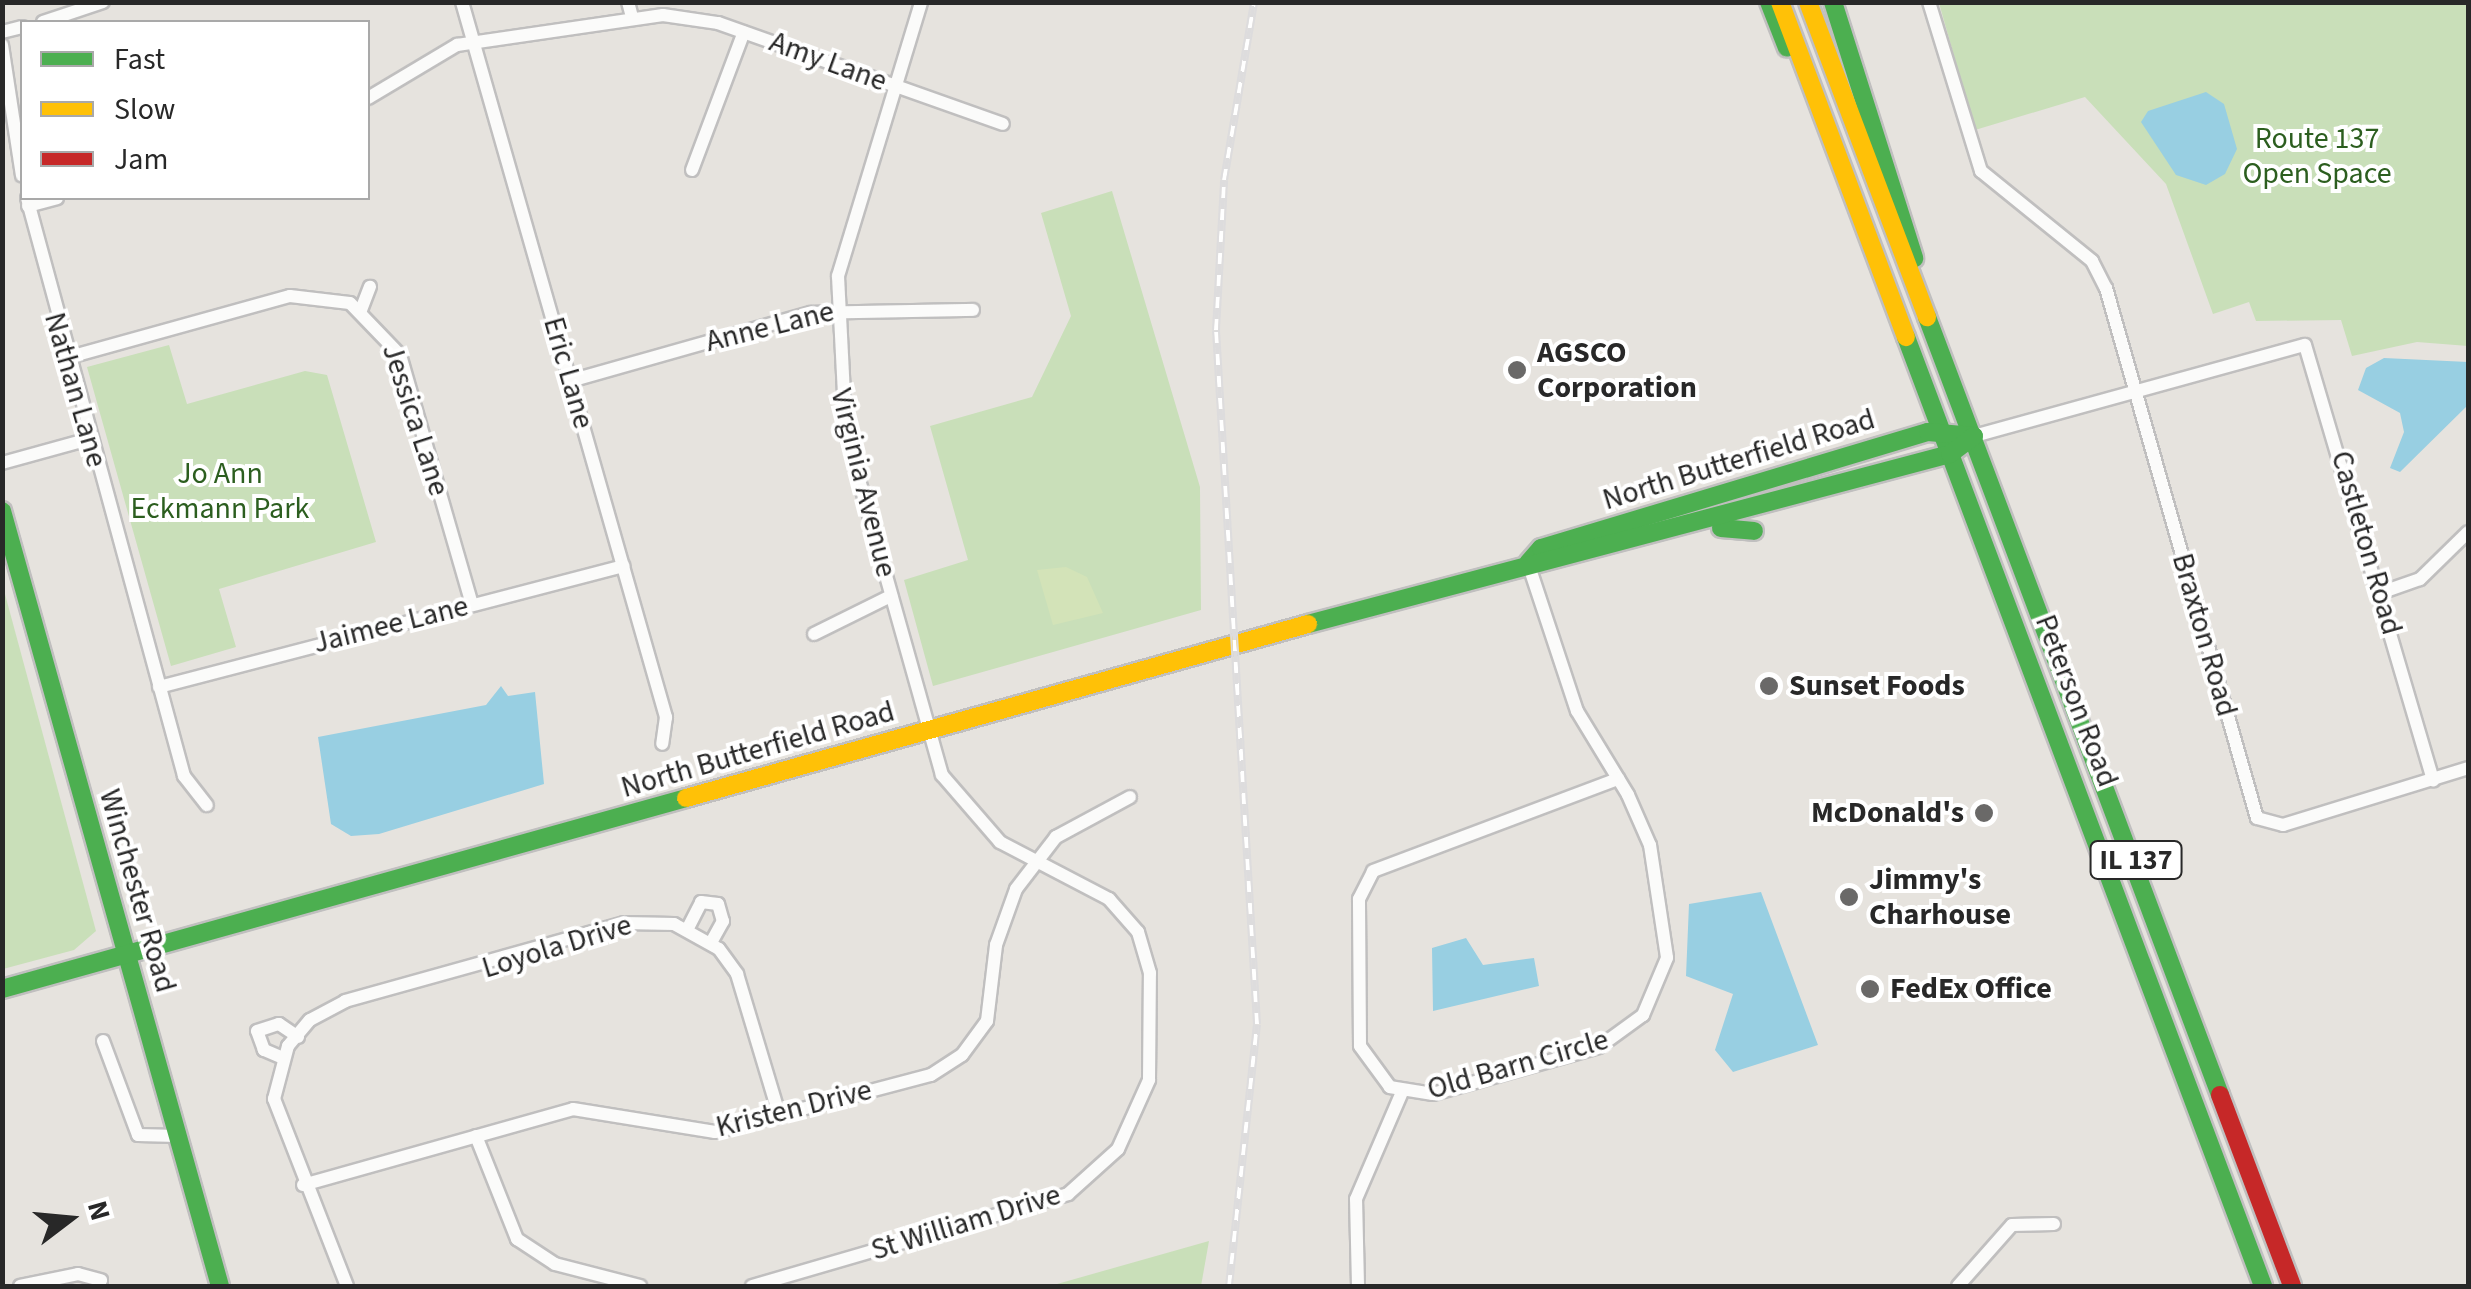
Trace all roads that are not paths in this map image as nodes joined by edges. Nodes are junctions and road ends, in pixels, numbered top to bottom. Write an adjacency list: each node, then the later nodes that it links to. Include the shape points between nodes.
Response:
1 (103, 2): 10 (street)
2 (462, 2): 12 (street, Eric Lane)
3 (921, 2): 14 (street, Virginia Avenue)
4 (1768, 2): 20 (main road, Peterson Road)
5 (1780, 2): 20 (main road, Peterson Road / IL 137)
6 (1808, 2): 25 (main road, Peterson Road / IL 137)
7 (1834, 2): 25 (main road, Peterson Road)
8 (1929, 2): 29 (street, via 1982,171 2005,200 2092,261)
9 (630, 10): 11 (street, Amy Lane); 12 (street, Amy Lane, via 539,40)
10 (49, 20)
11 (744, 32): 14 (street, Amy Lane); 18 (street)
12 (474, 42): 15 (street, Amy Lane); 28 (street, Eric Lane)
13 (2, 45): 17 (street)
14 (894, 86): 16 (street, Amy Lane); 22 (street, Virginia Avenue, via 844,243)
15 (370, 97)
16 (1002, 124)
17 (20, 162)
18 (692, 170)
19 (27, 202): 27 (street, Nathan Lane)
20 (1874, 249): 30 (main road, Peterson Road / IL 137)
21 (370, 287): 23 (street)
22 (836, 309): 24 (street, Anne Lane); 28 (street, Anne Lane); 44 (street, Virginia Avenue, via 839,398)
23 (361, 310): 27 (street, Jessica Lane, via 290,296); 45 (street, Jessica Lane, via 400,355)
24 (973, 310)
25 (1936, 336): 31 (main road, Peterson Road / IL 137)
26 (2268, 350): 29 (street, North Butterfield Road); 43 (street, Castleton Road, via 2297,342 2311,352)
27 (66, 358): 32 (street, Nathan Lane)
28 (570, 381): 42 (street, Eric Lane)
29 (2134, 388): 31 (street, North Butterfield Road); 52 (street, Braxton Road, via 2252,809 2274,826)
30 (1942, 433): 31 (main road, North Butterfield Road); 33 (main road, Peterson Road / IL 137); 35 (main road, North Butterfield Road)
31 (1974, 436): 33 (main road, North Butterfield Road); 76 (main road, Peterson Road / IL 137)
32 (89, 438): 34 (street); 47 (street, Nathan Lane)
33 (1950, 454): 36 (main road, North Butterfield Road); 75 (main road, Peterson Road / IL 137)
34 (2, 463)
35 (1716, 495): 36 (main road); 41 (main road, North Butterfield Road, via 1541,548)
36 (1759, 508): 40 (main road, North Butterfield Road)
37 (2, 511): 58 (main road, Winchester Road)
38 (1754, 531): 40 (main road, via 1743,524)
39 (2468, 532): 43 (street, via 2420,579)
40 (1623, 546): 41 (main road, North Butterfield Road)
41 (1528, 563): 48 (main road, North Butterfield Road); 51 (street, Old Barn Circle, via 1562,675)
42 (623, 566): 45 (street, Jaimee Lane); 49 (street, Eric Lane, via 666,717)
43 (2380, 593): 52 (street, Castleton Road)
44 (891, 596): 46 (street); 48 (street, Virginia Avenue)
45 (472, 604): 47 (street, Jaimee Lane)
46 (814, 634)
47 (158, 687): 54 (street, Nathan Lane, via 184,776)
48 (930, 732): 55 (street, St William Drive, via 953,797 1000,842); 58 (main road, North Butterfield Road)
49 (662, 744)
50 (2468, 768): 52 (street)
51 (1618, 779): 61 (street, Old Barn Circle, via 1373,870 1359,899 1360,1046 1376,1076); 61 (street, Old Barn Circle, via 1650,844 1668,934 1644,1015 1599,1047 1433,1094)
52 (2433, 782)
53 (1130, 796): 55 (street, Kristen Drive, via 1072,825)
54 (207, 804)
55 (1036, 861): 62 (street, Kristen Drive, via 1002,922 987,1021 962,1055 931,1075); 72 (street, St William Drive, via 1109,899 1148,960 1149,1080 1118,1150 1049,1202)
56 (688, 928): 57 (street, Loyola Drive); 57 (street, via 700,902 718,904 722,921); 65 (street, Loyola Drive, via 624,923 345,1001 290,1047 276,1115)
57 (711, 942): 62 (street, Loyola Drive, via 746,996)
58 (127, 954): 59 (main road, North Butterfield Road); 63 (main road, Winchester Road)
59 (2, 989)
60 (103, 1041): 63 (street, via 138,1135)
61 (1402, 1092): 73 (street, via 1356,1199)
62 (780, 1117): 64 (street, Kristen Drive, via 694,1131 590,1108)
63 (178, 1136): 69 (main road, Winchester Road)
64 (476, 1136): 65 (street, Kristen Drive); 71 (street, via 517,1239 555,1264)
65 (303, 1185): 70 (street)
66 (2054, 1224): 74 (street, via 2012,1225)
67 (101, 1280): 68 (street, via 78,1274)
68 (20, 1286)
69 (220, 1286)
70 (346, 1286)
71 (640, 1286)
72 (752, 1286)
73 (1358, 1286)
74 (1958, 1286)
75 (2264, 1286)
76 (2292, 1286)

